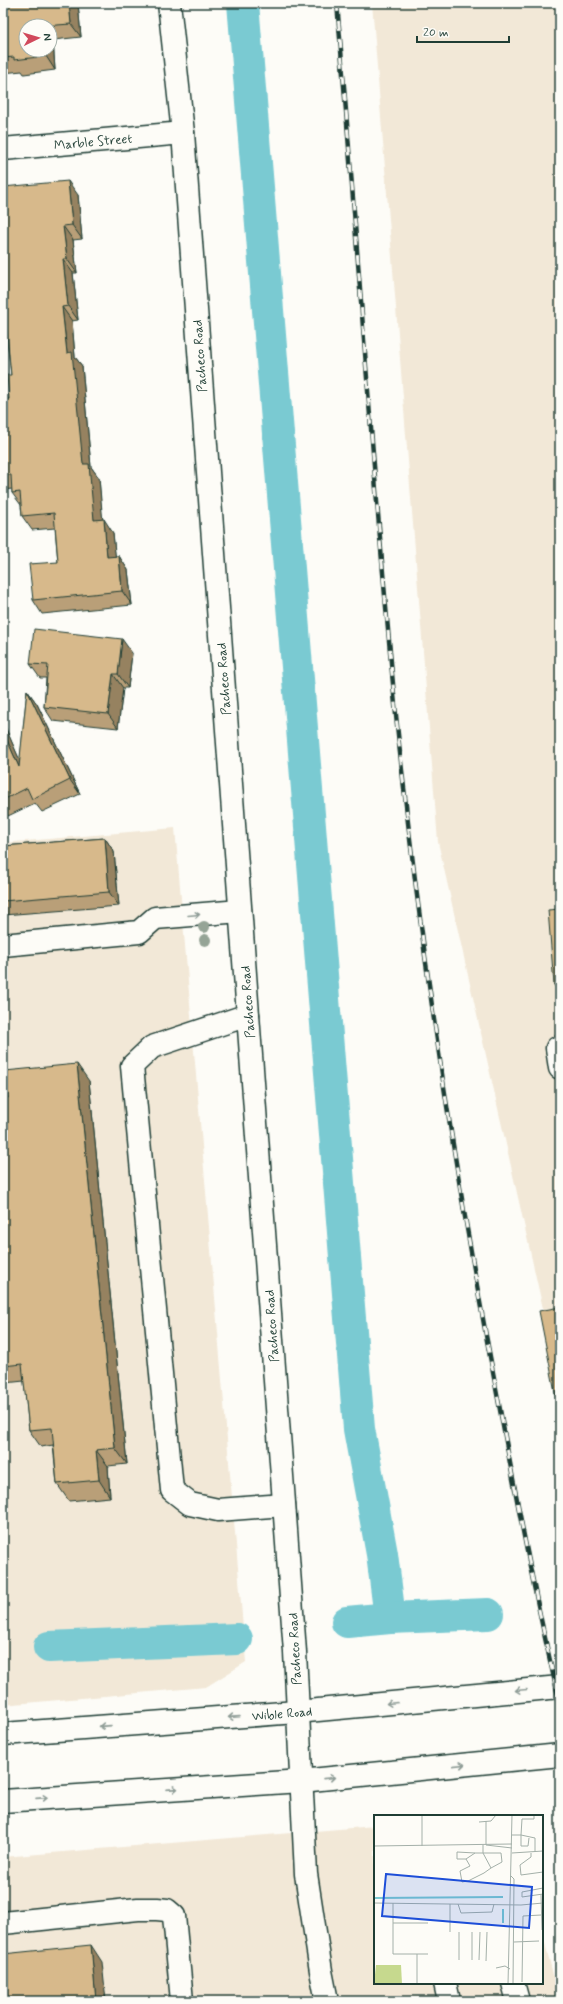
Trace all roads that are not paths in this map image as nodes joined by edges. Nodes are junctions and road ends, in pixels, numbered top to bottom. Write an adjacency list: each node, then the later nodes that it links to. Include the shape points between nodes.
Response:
1 (169, 3): 2 (street, Pacheco Road)
2 (183, 133): 3 (street, Marble Street); 4 (street, Pacheco Road)
3 (3, 149)
4 (240, 911): 5 (street, one-way to 4, via 139,932 155,918); 6 (street, Pacheco Road)
5 (3, 945)
6 (248, 1015): 9 (street, Pacheco Road); 9 (street, via 152,1047 132,1066 172,1490 190,1504 218,1510)
7 (560, 1047): 8 (street, via 557,1048)
8 (560, 1068)
9 (284, 1505): 11 (street, Pacheco Road)
10 (560, 1687): 11 (street, Wible Road, one-way to 11)
11 (298, 1712): 12 (street, Wible Road, one-way to 12); 14 (street, Pacheco Road)
12 (3, 1734)
13 (560, 1755): 14 (street, one-way to 13)
14 (301, 1780): 15 (street, one-way to 14); 20 (street, Pacheco Road, via 306,1874)
15 (3, 1801)
16 (3, 1923): 19 (street, via 138,1909 166,1910 174,1916)
17 (445, 1984): 21 (street)
18 (513, 1984): 22 (street)
19 (182, 2001)
20 (327, 2001)
21 (448, 2001)
22 (518, 2001)

